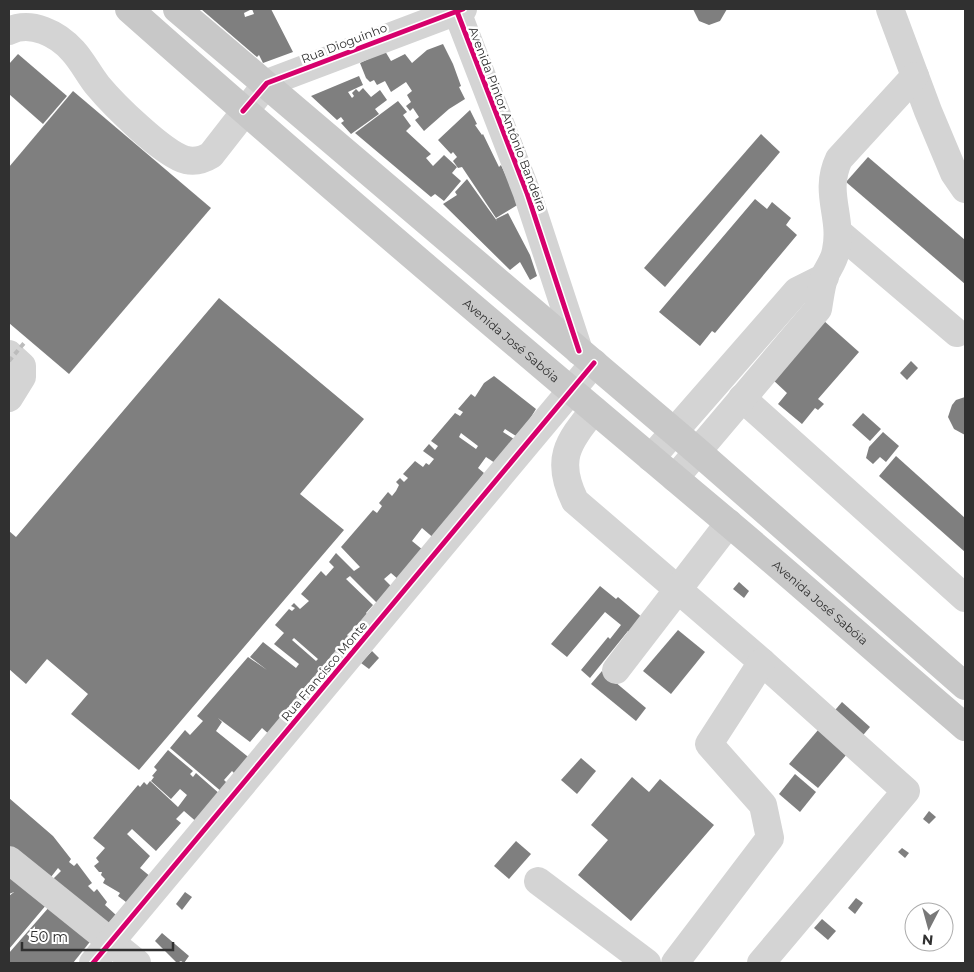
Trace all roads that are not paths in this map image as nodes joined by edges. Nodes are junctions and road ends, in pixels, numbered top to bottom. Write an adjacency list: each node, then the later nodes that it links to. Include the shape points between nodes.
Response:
1 (128, 9): 8 (main road, Avenida José Sabóia)
2 (177, 9): 7 (main road)
3 (890, 9): 6 (street)
4 (458, 10): 7 (street, Rua Dioguinho); 14 (street, Avenida Pintor Antônio Bandeira)
5 (9, 31): 8 (street, Rua Dioguinho, via 18,26 43,29 58,38 73,50 98,86 117,106 164,147 185,160 201,161 211,155)
6 (915, 76): 9 (street, via 954,173); 10 (street, via 838,159 831,185)
7 (267, 84): 8 (street, Rua Dioguinho); 14 (main road)
8 (244, 111): 15 (main road, Avenida José Sabóia)
9 (965, 189)
10 (838, 232): 11 (street, via 836,252); 12 (street)
11 (825, 276): 17 (street, via 818,309); 19 (street, via 797,291)
12 (957, 332)
13 (9, 354): 16 (street, via 22,366 22,378)
14 (587, 357): 15 (street); 19 (main road)
15 (571, 392): 18 (main road, Avenida José Sabóia); 32 (street, Rua Francisco Monte)
16 (9, 398)
17 (742, 398): 20 (street); 25 (street)
18 (594, 410): 21 (main road, Avenida José Sabóia); 24 (street, via 567,449 566,482 576,501)
19 (674, 431): 20 (main road); 21 (street)
20 (698, 451): 22 (street); 28 (main road)
21 (651, 458): 22 (main road, Avenida José Sabóia)
22 (675, 478): 23 (main road, Avenida José Sabóia)
23 (728, 523): 24 (street); 29 (main road, Avenida José Sabóia)
24 (678, 589): 26 (street); 27 (street)
25 (965, 598)
26 (762, 662): 36 (street, via 709,744 764,805 770,838); 37 (street, via 906,791)
27 (616, 670)
28 (965, 684): 29 (street)
29 (962, 724)
30 (9, 860): 32 (street)
31 (538, 882): 35 (street)
32 (111, 941): 33 (street, Rua Francisco Monte); 34 (street)
33 (93, 963)
34 (137, 963)
35 (647, 963)
36 (675, 963)
37 (761, 963)

